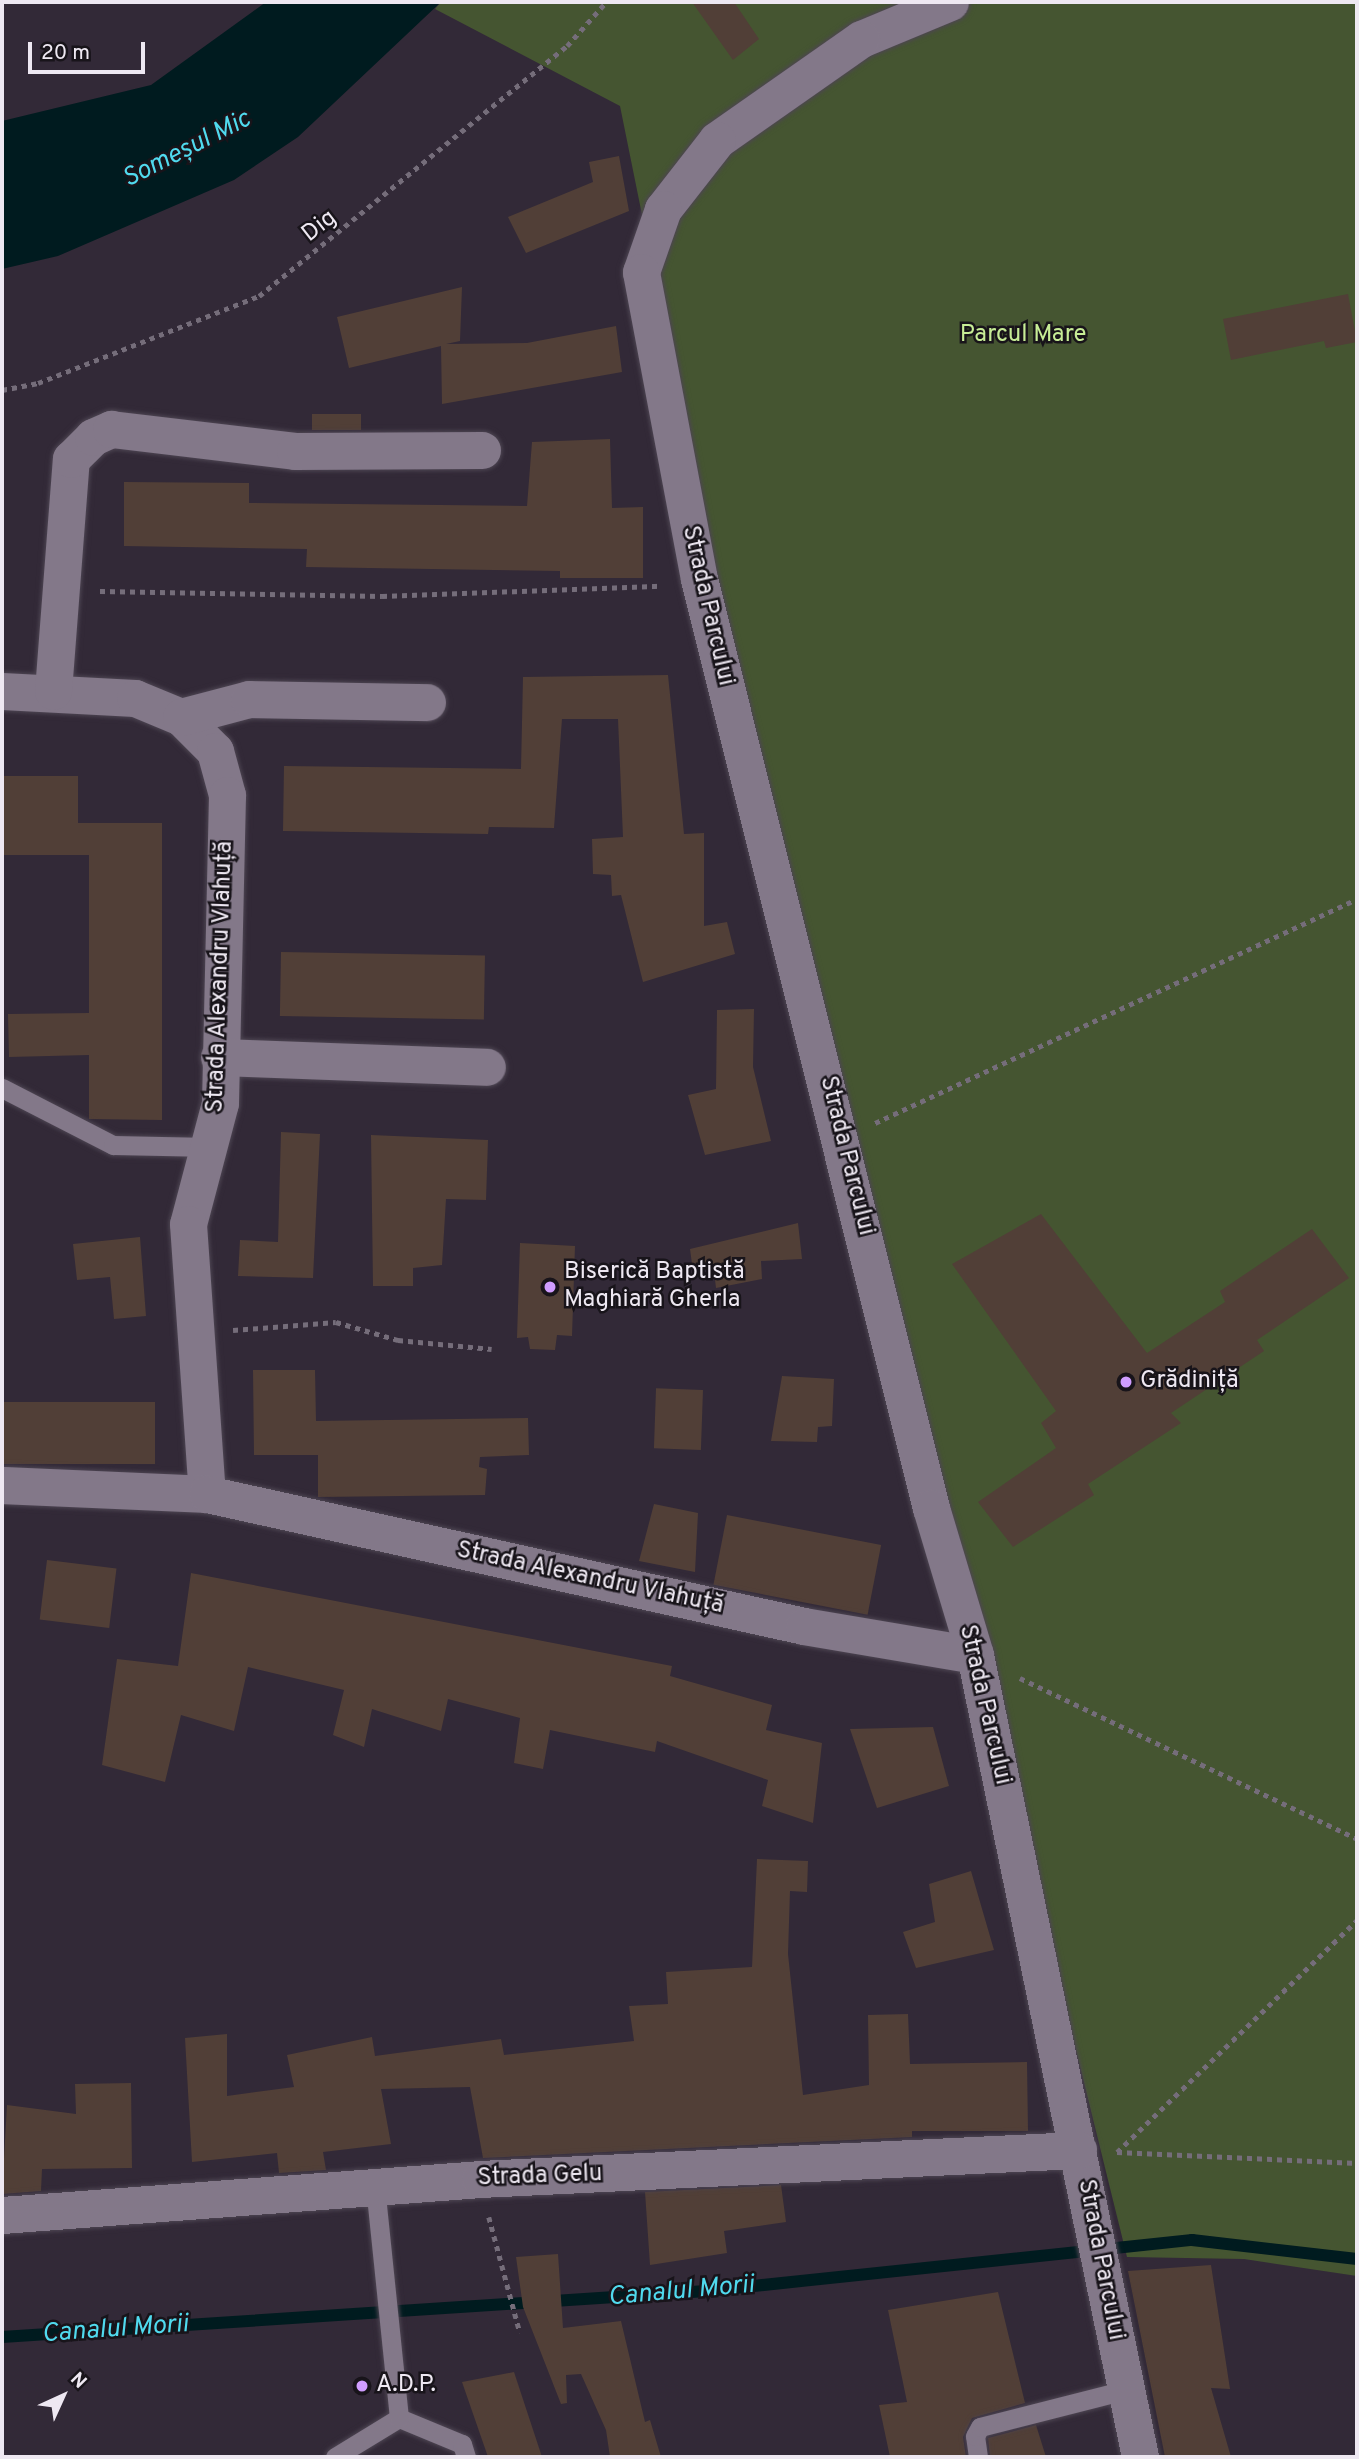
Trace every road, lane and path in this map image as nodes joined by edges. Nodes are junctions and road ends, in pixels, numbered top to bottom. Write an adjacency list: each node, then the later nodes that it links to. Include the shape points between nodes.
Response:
1 (606, 2): 3 (path, Dig, via 556,55 259,296 38,383)
2 (950, 2): 5 (street, Strada Parcului, via 861,39 789,84 717,140 663,209 641,272)
3 (2, 390)
4 (482, 450): 6 (street, via 295,451 111,429 93,437 71,459)
5 (700, 584): 6 (path, via 382,596); 15 (street, Strada Parcului)
6 (60, 591): 8 (street)
7 (2, 691): 8 (street)
8 (53, 691): 10 (street, via 135,698)
9 (427, 702): 10 (street, via 249,699)
10 (181, 717): 12 (street, Strada Alexandru Vlahuță, via 215,751 227,808)
11 (1357, 899): 15 (path)
12 (219, 1056): 13 (street); 16 (street, Strada Alexandru Vlahuță, via 220,1103)
13 (487, 1067)
14 (2, 1088): 16 (lane, via 113,1145)
15 (841, 1134): 21 (street, Strada Parcului, via 931,1508)
16 (211, 1147): 17 (street, Strada Alexandru Vlahuță, via 187,1224)
17 (194, 1330): 18 (path, via 277,1330 336,1322 398,1340); 20 (street, Strada Alexandru Vlahuță)
18 (492, 1349)
19 (2, 1485): 20 (street, Strada Alexandru Vlahuță)
20 (207, 1494): 21 (street, Strada Alexandru Vlahuță, via 804,1626)
21 (975, 1655): 22 (path); 24 (street, Strada Parcului)
22 (1357, 1839)
23 (1357, 1920): 25 (path)
24 (1078, 2150): 25 (path); 27 (street, Strada Gelu); 31 (street, Strada Parcului)
25 (1116, 2152): 26 (path)
26 (1357, 2162)
27 (480, 2179): 28 (street, Strada Gelu); 30 (path)
28 (375, 2187): 29 (street, Strada Gelu); 32 (lane, via 381,2283)
29 (2, 2215)
30 (520, 2333)
31 (1125, 2390): 35 (lane, via 980,2427 975,2437); 36 (street, Strada Parcului)
32 (399, 2418): 33 (lane); 34 (lane, via 462,2444)
33 (335, 2457)
34 (466, 2457)
35 (978, 2457)
36 (1140, 2457)

